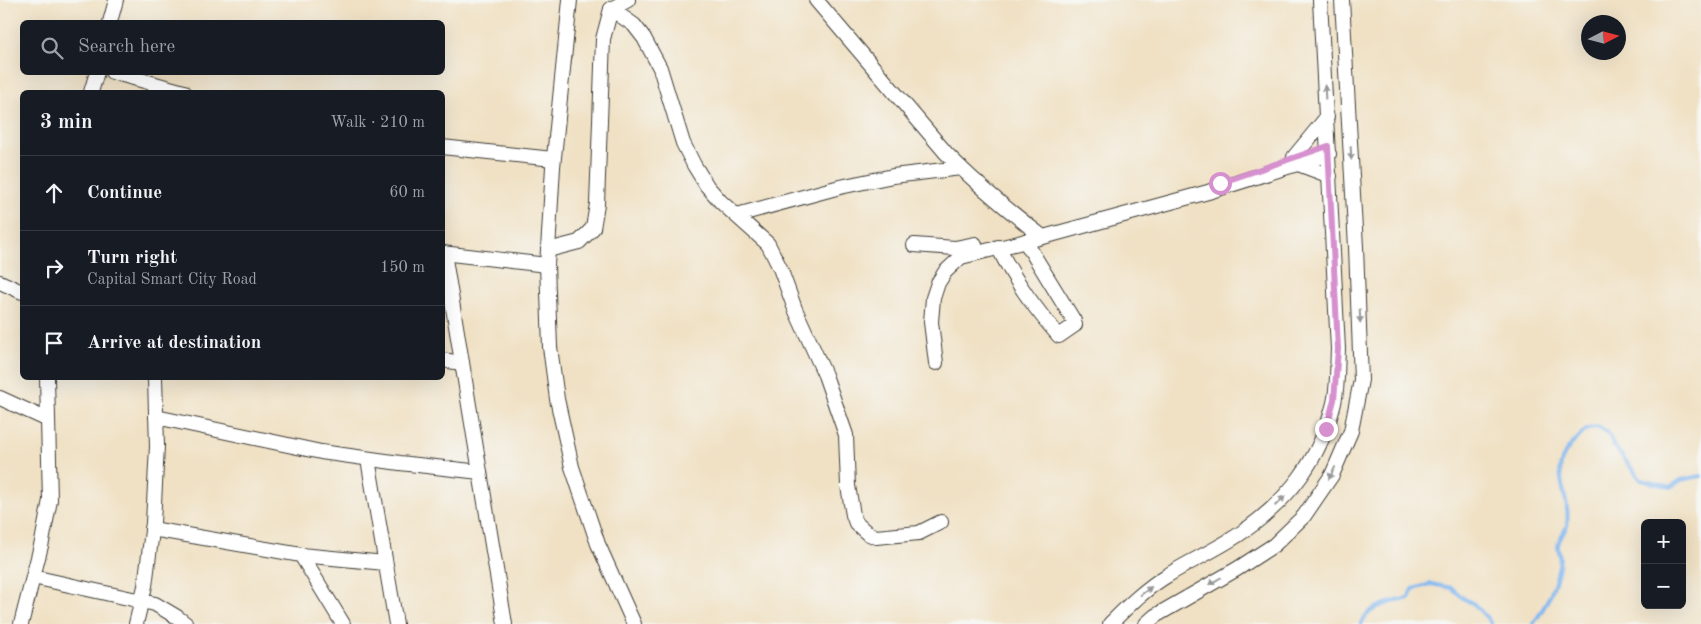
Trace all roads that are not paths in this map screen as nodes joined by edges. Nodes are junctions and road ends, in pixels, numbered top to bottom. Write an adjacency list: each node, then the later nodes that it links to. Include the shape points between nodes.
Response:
1 (116, 0): 8 (street)
2 (570, 0): 16 (street)
3 (628, 0): 7 (street)
4 (816, 0): 18 (street)
5 (1320, 0): 13 (street, one-way to 5)
6 (1342, 0): 55 (street, one-way to 55, via 1361,380 1351,431 1332,476 1304,516 1274,545)
7 (611, 9): 20 (street, via 634,25 644,38 660,68 683,143 694,165 707,186); 24 (street, via 603,39 593,228 579,242)
8 (111, 20)
9 (96, 75): 11 (street)
10 (123, 75): 12 (street)
11 (92, 90)
12 (177, 90)
13 (1326, 117): 15 (street); 17 (street)
14 (445, 147): 16 (street)
15 (1328, 150): 17 (street); 19 (street)
16 (554, 159): 24 (street)
17 (1296, 161): 19 (street); 21 (street)
18 (960, 168): 20 (street, via 893,176); 21 (street)
19 (1330, 176): 54 (street, one-way to 19, via 1134,600 1167,575 1240,534 1267,514 1294,486 1314,455 1334,400 1338,349)
20 (737, 215): 41 (street, via 768,244 825,375 846,435 848,486 856,522 876,537 918,533)
21 (1034, 236): 23 (street); 23 (street, via 1075,325 1062,335 1059,336 1037,310); 25 (street)
22 (914, 245): 25 (street)
23 (998, 248): 25 (street)
24 (548, 250): 28 (street)
25 (960, 252): 33 (street, via 938,283 933,298 931,322)
26 (445, 253): 28 (street)
27 (445, 265): 32 (street)
28 (547, 265): 53 (street, via 550,347 557,399 572,466 598,544)
29 (0, 282): 30 (street)
30 (20, 291)
31 (445, 360): 32 (street)
32 (462, 363): 40 (street)
33 (936, 363)
34 (47, 380): 38 (street)
35 (155, 380): 37 (street)
36 (0, 398): 38 (street)
37 (156, 417): 39 (street); 42 (street)
38 (48, 420): 45 (street, via 50,500)
39 (368, 459): 40 (street); 44 (street)
40 (480, 472): 52 (street)
41 (941, 522)
42 (152, 529): 43 (street); 46 (street)
43 (301, 555): 44 (street); 50 (street)
44 (385, 563): 51 (street)
45 (33, 577): 46 (street); 47 (street)
46 (142, 600): 48 (street); 49 (street, via 177,616)
47 (21, 624)
48 (136, 624)
49 (186, 624)
50 (343, 624)
51 (396, 624)
52 (505, 624)
53 (634, 624)
54 (1110, 624)
55 (1146, 624)

